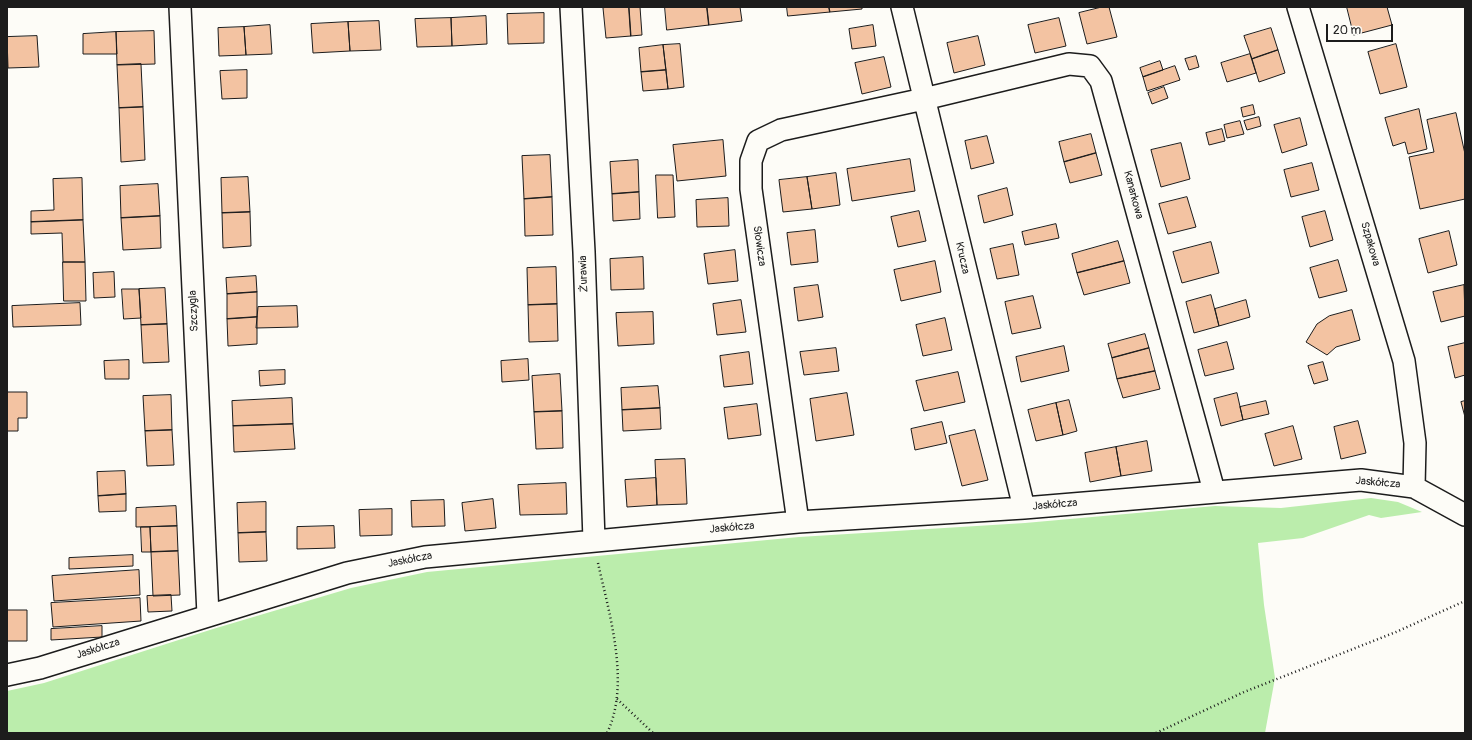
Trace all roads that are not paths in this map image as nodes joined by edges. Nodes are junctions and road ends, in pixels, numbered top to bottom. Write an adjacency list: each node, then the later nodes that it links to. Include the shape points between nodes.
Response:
1 (180, 7): 12 (street, Szczygla)
2 (571, 7): 11 (street, Żurawia, via 584,252)
3 (902, 7): 5 (street, Krucza)
4 (1298, 7): 6 (street, Szpakowa, via 1404,361 1415,443)
5 (924, 99): 7 (street, Kanarkowa, via 1069,64 1090,66 1101,81); 8 (street, Krucza); 10 (street, Słowicza, via 781,130 758,141 751,161 751,189)
6 (1414, 487): 7 (street, Jaskółcza, via 1361,480); 9 (street, Jaskółcza)
7 (1214, 491): 8 (street, Jaskółcza)
8 (1024, 508): 10 (street, Jaskółcza)
9 (1465, 516)
10 (798, 522): 11 (street, Jaskółcza)
11 (594, 540): 12 (street, Jaskółcza, via 425,557 347,573)
12 (208, 614): 13 (street, Jaskółcza, via 40,668)
13 (7, 675)

